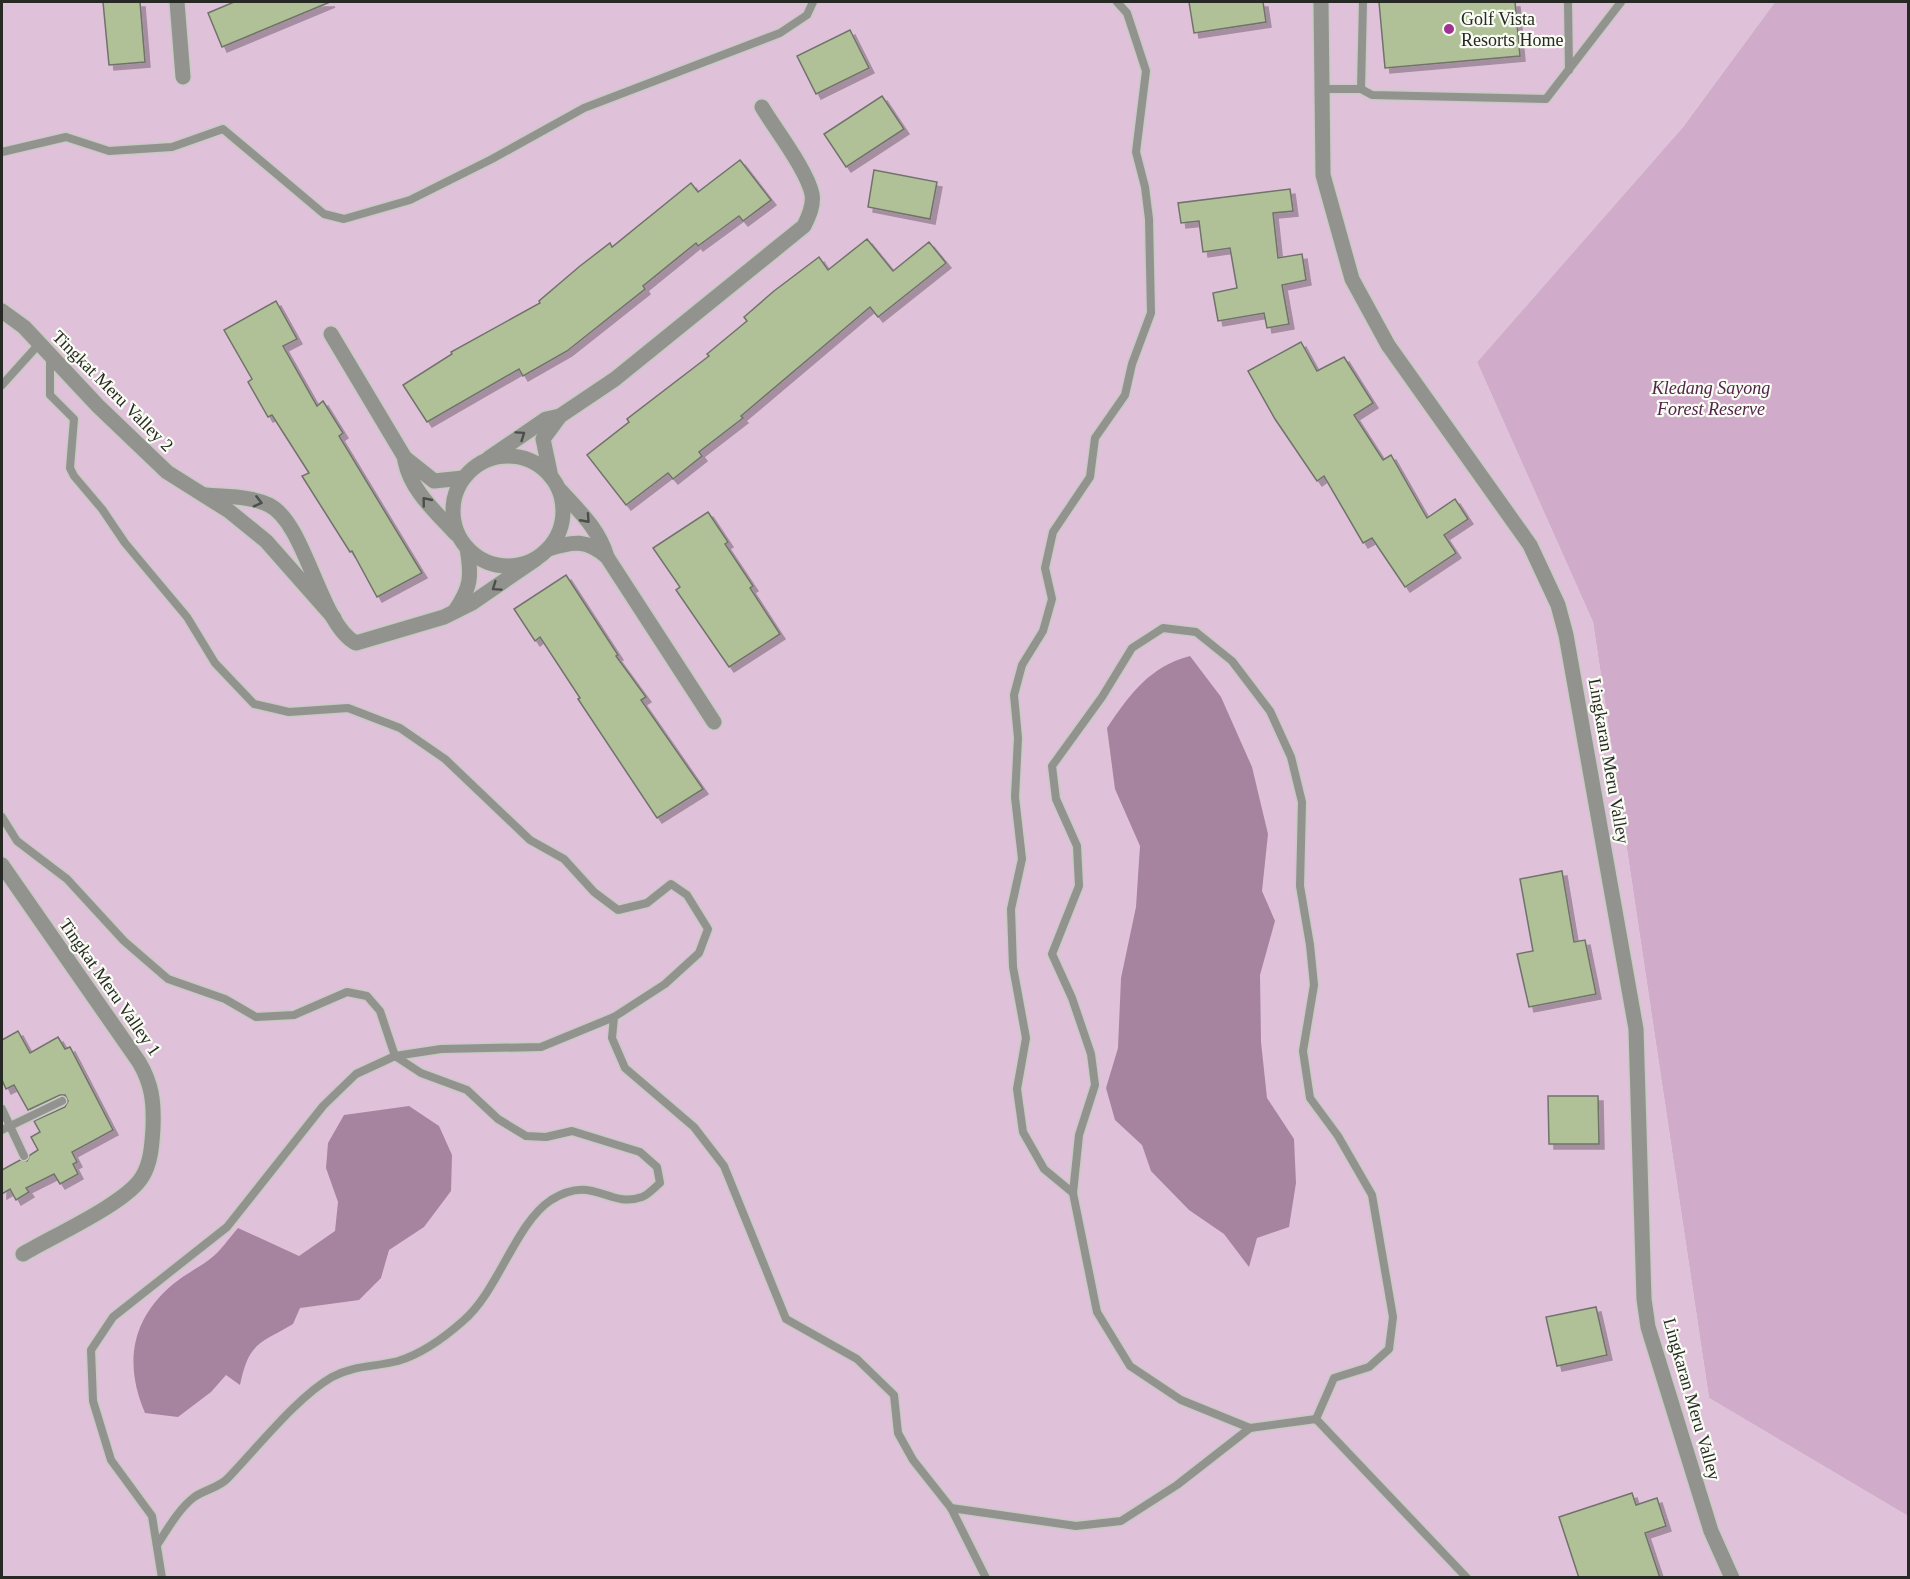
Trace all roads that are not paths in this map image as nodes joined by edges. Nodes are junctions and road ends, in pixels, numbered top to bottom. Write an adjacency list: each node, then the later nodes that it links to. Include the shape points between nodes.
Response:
1 (177, 2): 9 (street)
2 (813, 2): 13 (lane, via 807,15 780,33 584,108 410,200 344,219 324,214 223,129 172,147 109,151 66,137)
3 (1117, 2): 39 (lane, via 1127,13 1146,71 1136,152 1146,187 1149,219 1151,313 1125,395 1095,438 1090,477 1053,532 1044,568 1052,599 1043,631 1022,664 1014,695 1018,738 1015,797 1022,859 1011,909 1013,968 1026,1038 1017,1089 1023,1132 1044,1170)
4 (1321, 2): 10 (street, Lingkaran Meru Valley)
5 (1363, 2): 11 (lane)
6 (1568, 2): 8 (lane)
7 (1621, 2): 8 (lane)
8 (1569, 70): 11 (lane, via 1546,99 1372,95)
9 (183, 77)
10 (1320, 89): 11 (lane); 48 (street, Lingkaran Meru Valley, via 1323,175 1352,279 1388,345 1530,546 1558,605 1636,1029 1648,1327 1711,1531)
11 (1361, 89)
12 (762, 107): 19 (street, via 807,180 812,206 804,226 615,379)
13 (2, 152)
14 (2, 311): 16 (street, Tingkat Meru Valley 2)
15 (331, 334): 20 (street)
16 (39, 344): 17 (street, Tingkat Meru Valley 2); 18 (lane)
17 (50, 356): 24 (street, Tingkat Meru Valley 2, via 133,441 167,472); 33 (lane, via 50,395 75,419 70,468 74,476 187,617 215,663 254,704 289,712 348,708 400,728 445,759 530,840 564,859 594,892 618,910 647,903 670,884 687,894 708,929 699,952 664,984)
18 (2, 385)
19 (560, 416): 21 (street, one-way to 19, via 546,419); 23 (street, via 543,439)
20 (405, 458): 22 (street, via 434,481); 25 (street, one-way to 20, via 422,498)
21 (484, 461): 22 (street); 23 (street, via 512,456 527,460)
22 (463, 478): 25 (street, via 453,507 454,523)
23 (553, 481): 26 (street, via 563,512 561,525); 27 (street, one-way to 27, via 593,526)
24 (200, 494): 29 (street, Tingkat Meru Valley 2, via 247,523); 29 (street, one-way to 29, via 260,502 276,509 302,550)
25 (463, 543): 26 (street, via 479,558 500,565 522,565); 28 (street, via 471,575)
26 (542, 554): 27 (street, via 580,541); 28 (street, one-way to 28)
27 (607, 557): 30 (street)
28 (455, 611): 29 (street, via 361,644 346,637)
29 (334, 618)
30 (714, 722)
31 (2, 817): 34 (lane, via 16,841 67,879 124,941 168,979 225,999 256,1017 294,1015 347,992 367,996 380,1011)
32 (2, 865): 40 (street, Tingkat Meru Valley 1, via 139,1062 153,1095 150,1157 141,1179 125,1195)
33 (615, 1017): 34 (lane, via 541,1047 441,1048); 43 (lane, via 612,1038 625,1068 694,1127 724,1166 786,1319 857,1359 894,1395 898,1433 913,1460)
34 (395, 1056): 44 (lane, via 356,1074 331,1098 227,1227 113,1317 91,1350 93,1401 111,1460 152,1516); 44 (lane, via 421,1073 467,1090 498,1119 526,1136 546,1137 572,1131 639,1152 657,1167 660,1183 643,1197 623,1200 599,1191 575,1189 550,1201 531,1221 495,1282 465,1320 415,1353 398,1360 357,1366 315,1389 226,1480 193,1498)
35 (62, 1101): 37 (lane)
36 (2, 1109): 37 (lane)
37 (5, 1128): 38 (lane)
38 (24, 1156)
39 (1073, 1193): 41 (lane, via 1079,1135 1095,1085 1084,1032 1052,954 1079,886 1077,846 1056,798 1052,766 1132,648 1163,628 1196,632 1232,662 1263,703 1291,757 1302,802 1300,886 1314,985 1303,1051 1310,1098 1338,1136 1372,1196 1394,1317 1389,1349 1369,1367 1334,1378); 42 (lane, via 1097,1312 1130,1366 1181,1400)
40 (22, 1254)
41 (1316, 1419): 42 (lane); 47 (lane)
42 (1250, 1428): 43 (lane, via 1177,1485 1121,1521 1076,1526)
43 (951, 1508): 46 (lane)
44 (157, 1545): 45 (lane)
45 (162, 1578)
46 (986, 1578)
47 (1467, 1578)
48 (1732, 1578)

